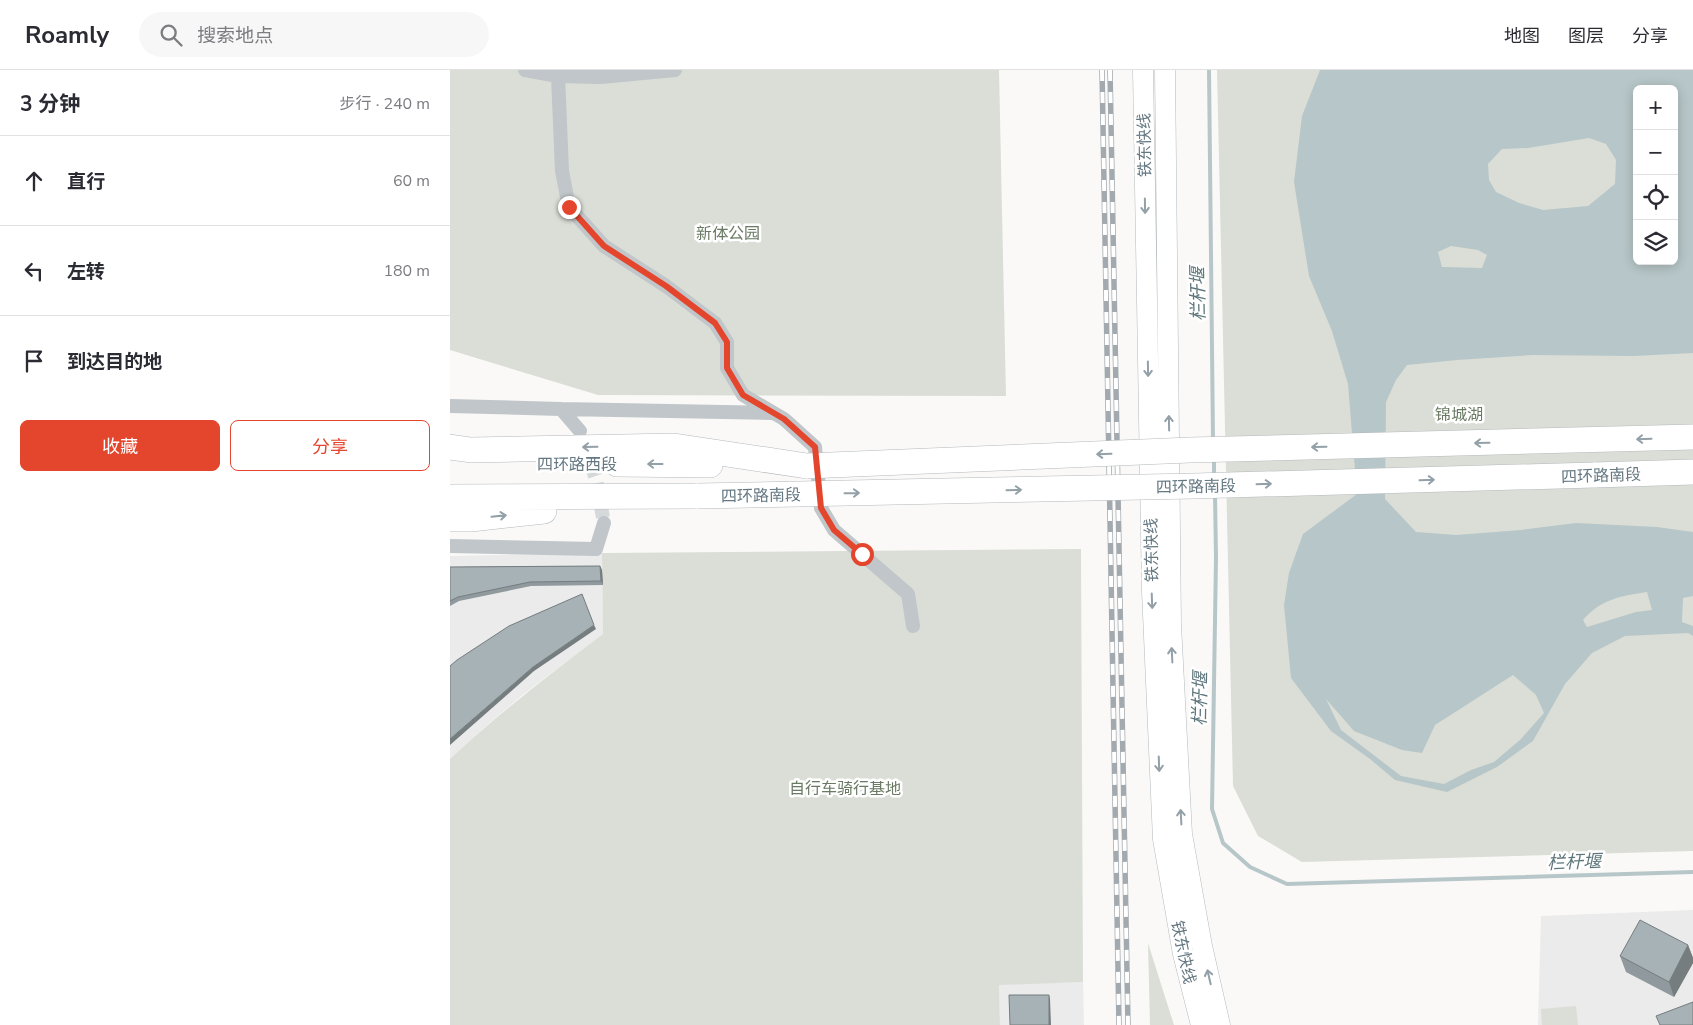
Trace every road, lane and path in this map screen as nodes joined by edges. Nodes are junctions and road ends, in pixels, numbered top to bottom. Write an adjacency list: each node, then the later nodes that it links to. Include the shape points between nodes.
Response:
1 (525, 70): 6 (street)
2 (612, 70): 7 (street)
3 (674, 70): 7 (street)
4 (1143, 70): 27 (main road, 铁东快线, one-way to 27, via 1152,590 1163,839 1183,954)
5 (1165, 70): 28 (main road, 铁东快线, one-way to 5, via 1182,834 1171,625)
6 (558, 76): 7 (street); 10 (street, via 562,171 569,207 604,246 715,323 727,342 727,368 743,395)
7 (599, 77)
8 (450, 406): 9 (street)
9 (561, 409): 10 (street); 11 (street)
10 (774, 413): 26 (street, via 815,447 821,508 834,530 908,594)
11 (580, 431)
12 (1693, 437): 16 (highway, 四环路南段, one-way to 16, bridge, via 1190,450)
13 (457, 449): 16 (highway, one-way to 13, via 674,446)
14 (450, 464): 15 (highway, 四环路西段, one-way to 14)
15 (703, 465): 16 (highway, 四环路南段)
16 (806, 466)
17 (1693, 472): 18 (highway, 四环路南段)
18 (1594, 476): 19 (highway); 20 (highway, 四环路南段, one-way to 18, bridge)
19 (1693, 477)
20 (698, 496): 22 (highway, 四环路西段)
21 (450, 497): 22 (highway, 四环路西段)
22 (666, 497): 23 (highway, one-way to 22)
23 (450, 519)
24 (604, 523): 25 (street, via 596,549)
25 (450, 546)
26 (913, 626)
27 (1201, 1025)
28 (1220, 1025)

